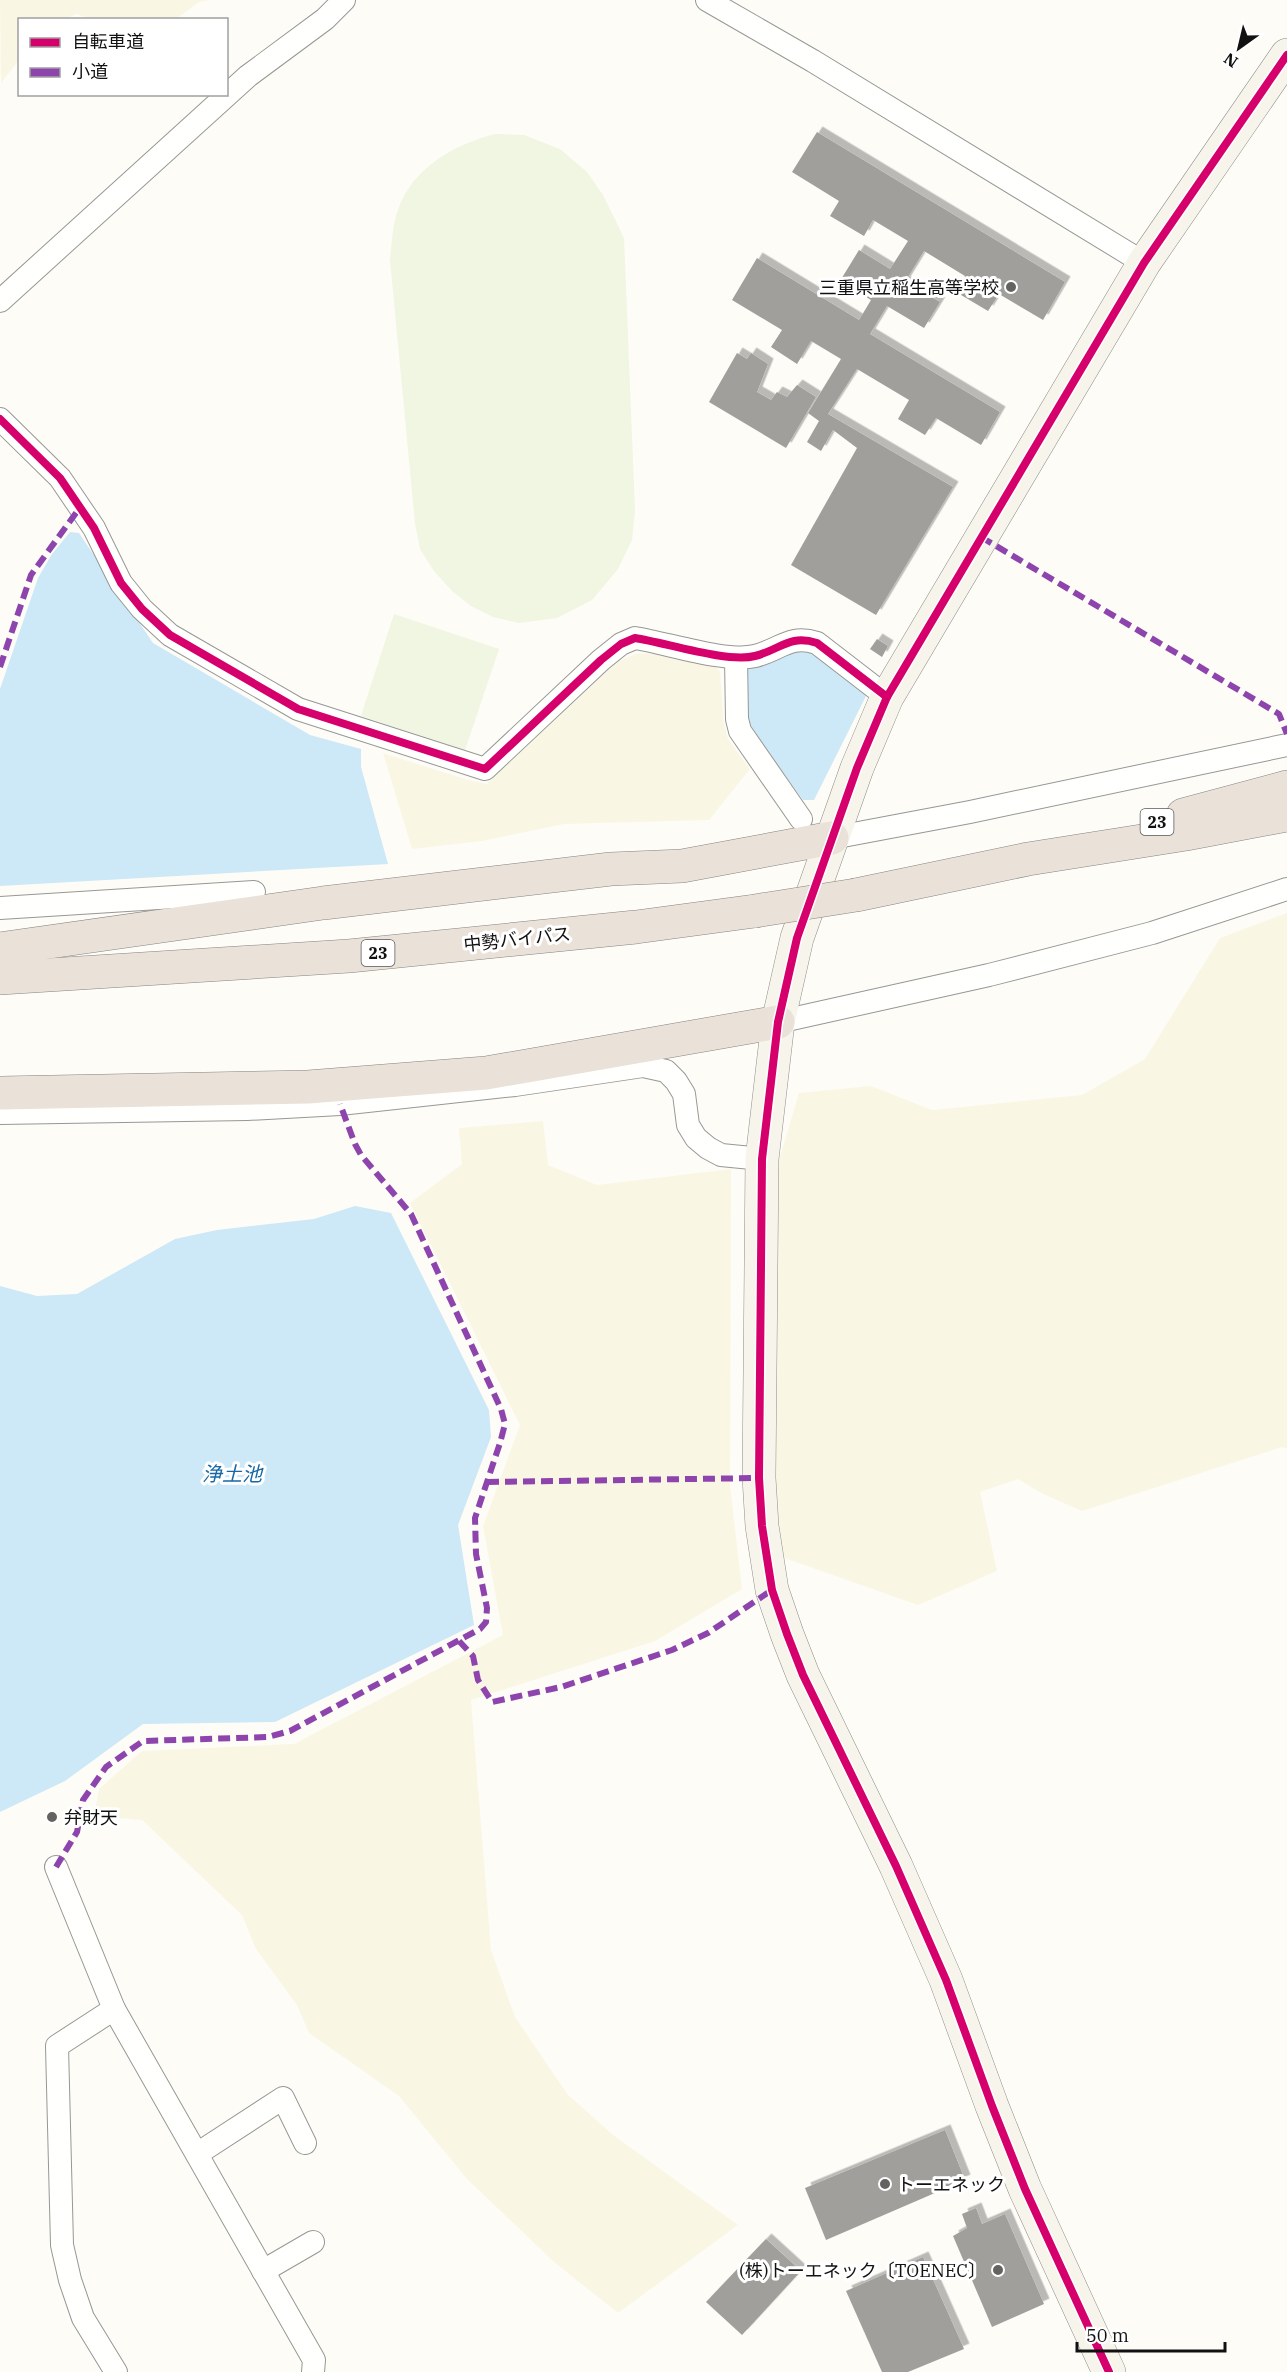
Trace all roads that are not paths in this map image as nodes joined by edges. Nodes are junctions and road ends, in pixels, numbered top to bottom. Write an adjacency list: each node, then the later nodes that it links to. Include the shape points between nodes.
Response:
1 (344, 0): 4 (street)
2 (707, 0): 6 (street)
3 (1287, 54): 6 (street)
4 (228, 94)
5 (226, 96): 7 (street)
6 (1144, 263): 10 (street)
7 (0, 301)
8 (0, 419): 9 (street, via 60,478 94,528 121,583 142,609 170,635 234,674 317,716 485,769 621,644 635,638)
9 (736, 658): 10 (street, via 756,656 788,641 805,639 817,643); 14 (street, via 740,731)
10 (887, 697): 15 (street)
11 (1287, 745): 15 (street)
12 (1287, 787): 16 (highway, 中勢バイパス / 23)
13 (1287, 815): 16 (highway, 中勢バイパス / 23)
14 (801, 819)
15 (832, 838): 20 (highway, via 682,867 611,869 335,902); 22 (street, via 797,938)
16 (1028, 858): 21 (highway, 中勢バイパス / 23, bridge, via 856,895 636,927 349,956)
17 (1287, 889): 22 (street, via 1141,936)
18 (254, 892): 19 (street)
19 (0, 908)
20 (0, 950)
21 (0, 978)
22 (778, 1022): 23 (highway, via 486,1073 308,1087); 25 (street)
23 (0, 1093)
24 (0, 1113): 25 (street, via 340,1104 643,1066 666,1071 676,1081 688,1108 688,1125 708,1148 721,1155)
25 (762, 1159): 34 (street, via 759,1478 772,1590 803,1675 896,1866 946,1980 1025,2189)
26 (56, 1867): 27 (street)
27 (114, 2008): 29 (street); 32 (street, via 57,2046 62,2245 83,2318)
28 (305, 2143): 29 (street, via 290,2095)
29 (197, 2154): 31 (street)
30 (313, 2242): 31 (street)
31 (263, 2271): 33 (street, via 314,2360)
32 (116, 2372)
33 (313, 2372)
34 (1109, 2372)

